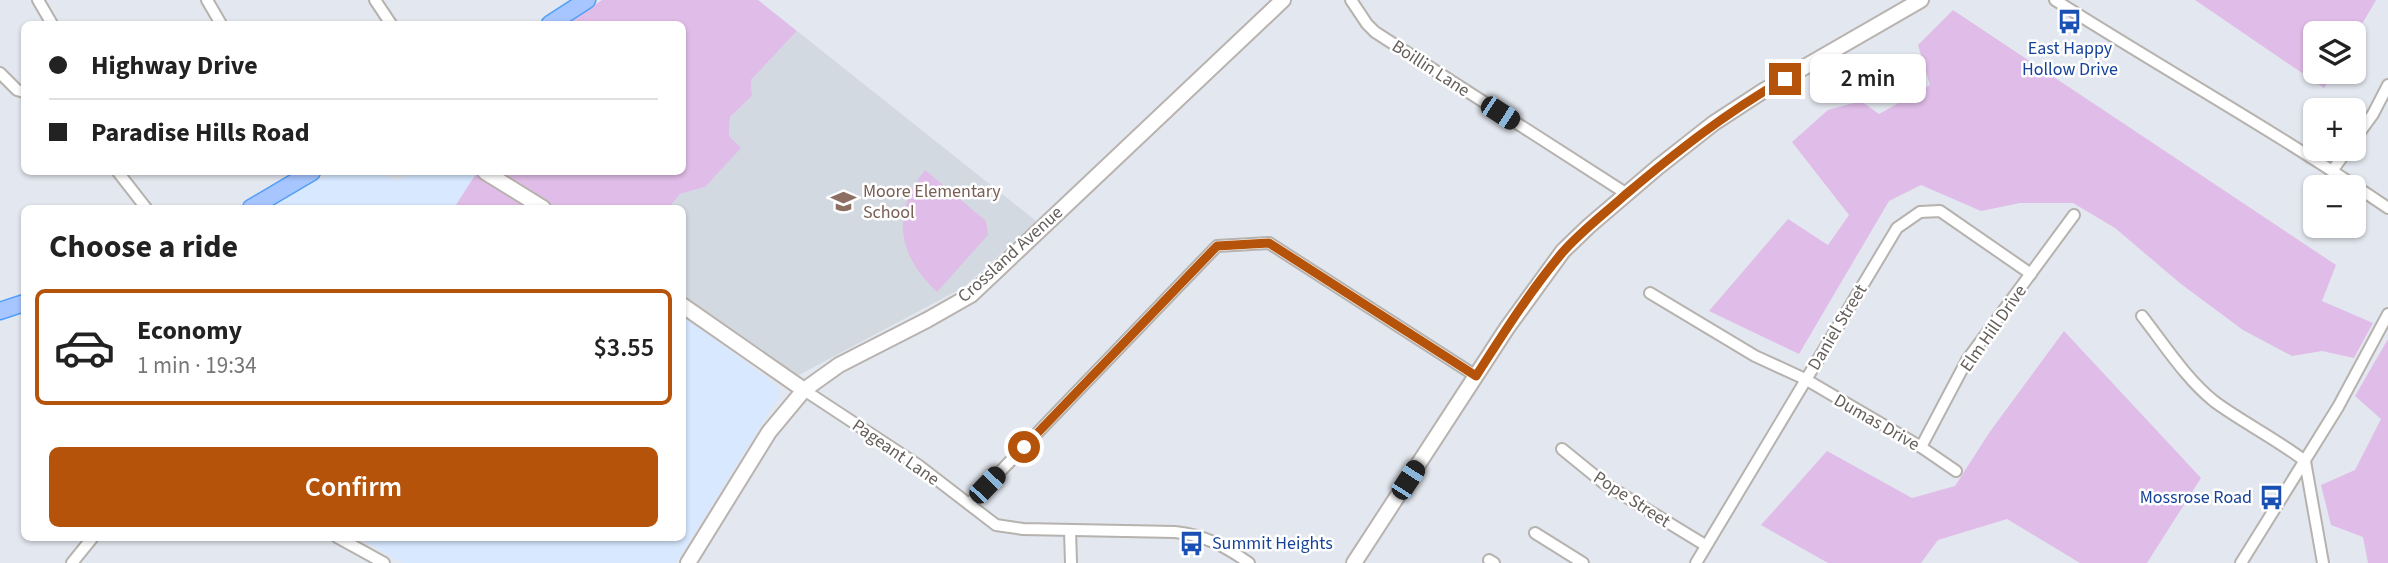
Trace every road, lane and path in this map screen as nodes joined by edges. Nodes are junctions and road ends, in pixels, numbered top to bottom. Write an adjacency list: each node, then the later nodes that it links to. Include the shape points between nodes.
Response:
1 (38, 0): 9 (street)
2 (207, 0): 10 (street)
3 (375, 0): 11 (street)
4 (587, 0): 12 (main road)
5 (1283, 0): 37 (main road, Crossland Avenue, via 971,295 839,365)
6 (1351, 0): 22 (street, Boillin Lane, via 1375,32)
7 (1921, 0): 22 (main road, via 1733,110)
8 (2055, 0): 18 (street)
9 (50, 21)
10 (219, 21)
11 (389, 21)
12 (555, 21)
13 (0, 73): 15 (street)
14 (2388, 85): 16 (street)
15 (21, 91)
16 (2366, 124)
17 (2339, 161): 18 (street)
18 (2332, 171): 26 (street)
19 (120, 175): 23 (street)
20 (304, 175): 24 (main road)
21 (490, 175): 25 (main road)
22 (1627, 194): 35 (main road, via 1563,251)
23 (144, 205)
24 (256, 205)
25 (538, 205)
26 (2388, 208)
27 (2074, 215): 28 (street, Elm Hill Drive)
28 (2031, 274): 36 (street, Daniel Street, via 1940,211 1920,212 1897,228); 38 (street, Elm Hill Drive, via 1967,360)
29 (1650, 293): 36 (street, Dumas Drive, via 1755,356)
30 (21, 304): 32 (main road)
31 (686, 308): 37 (main road, Pageant Lane)
32 (0, 312)
33 (2388, 314): 40 (street)
34 (2142, 316): 40 (street, via 2214,401)
35 (1476, 376): 42 (street, via 1269,243 1217,246); 53 (main road)
36 (1805, 379): 38 (street, Dumas Drive); 47 (street, Daniel Street)
37 (804, 390): 42 (street, Pageant Lane); 50 (main road, Crossland Avenue, via 769,432)
38 (1921, 447): 41 (street, Dumas Drive)
39 (1562, 449): 47 (street, Pope Street, via 1605,484)
40 (2305, 461): 56 (street); 57 (street)
41 (1956, 471)
42 (969, 504): 43 (street, Pageant Lane, via 1002,526)
43 (1070, 530): 51 (street); 52 (street, Pageant Lane, via 1194,534)
44 (1535, 533): 54 (street)
45 (90, 541): 48 (street)
46 (344, 541): 49 (street)
47 (1705, 545): 55 (street, Daniel Street)
48 (72, 563)
49 (384, 563)
50 (688, 563)
51 (1071, 563)
52 (1249, 563)
53 (1354, 563)
54 (1583, 563)
55 (1696, 563)
56 (2241, 563)
57 (2323, 563)

